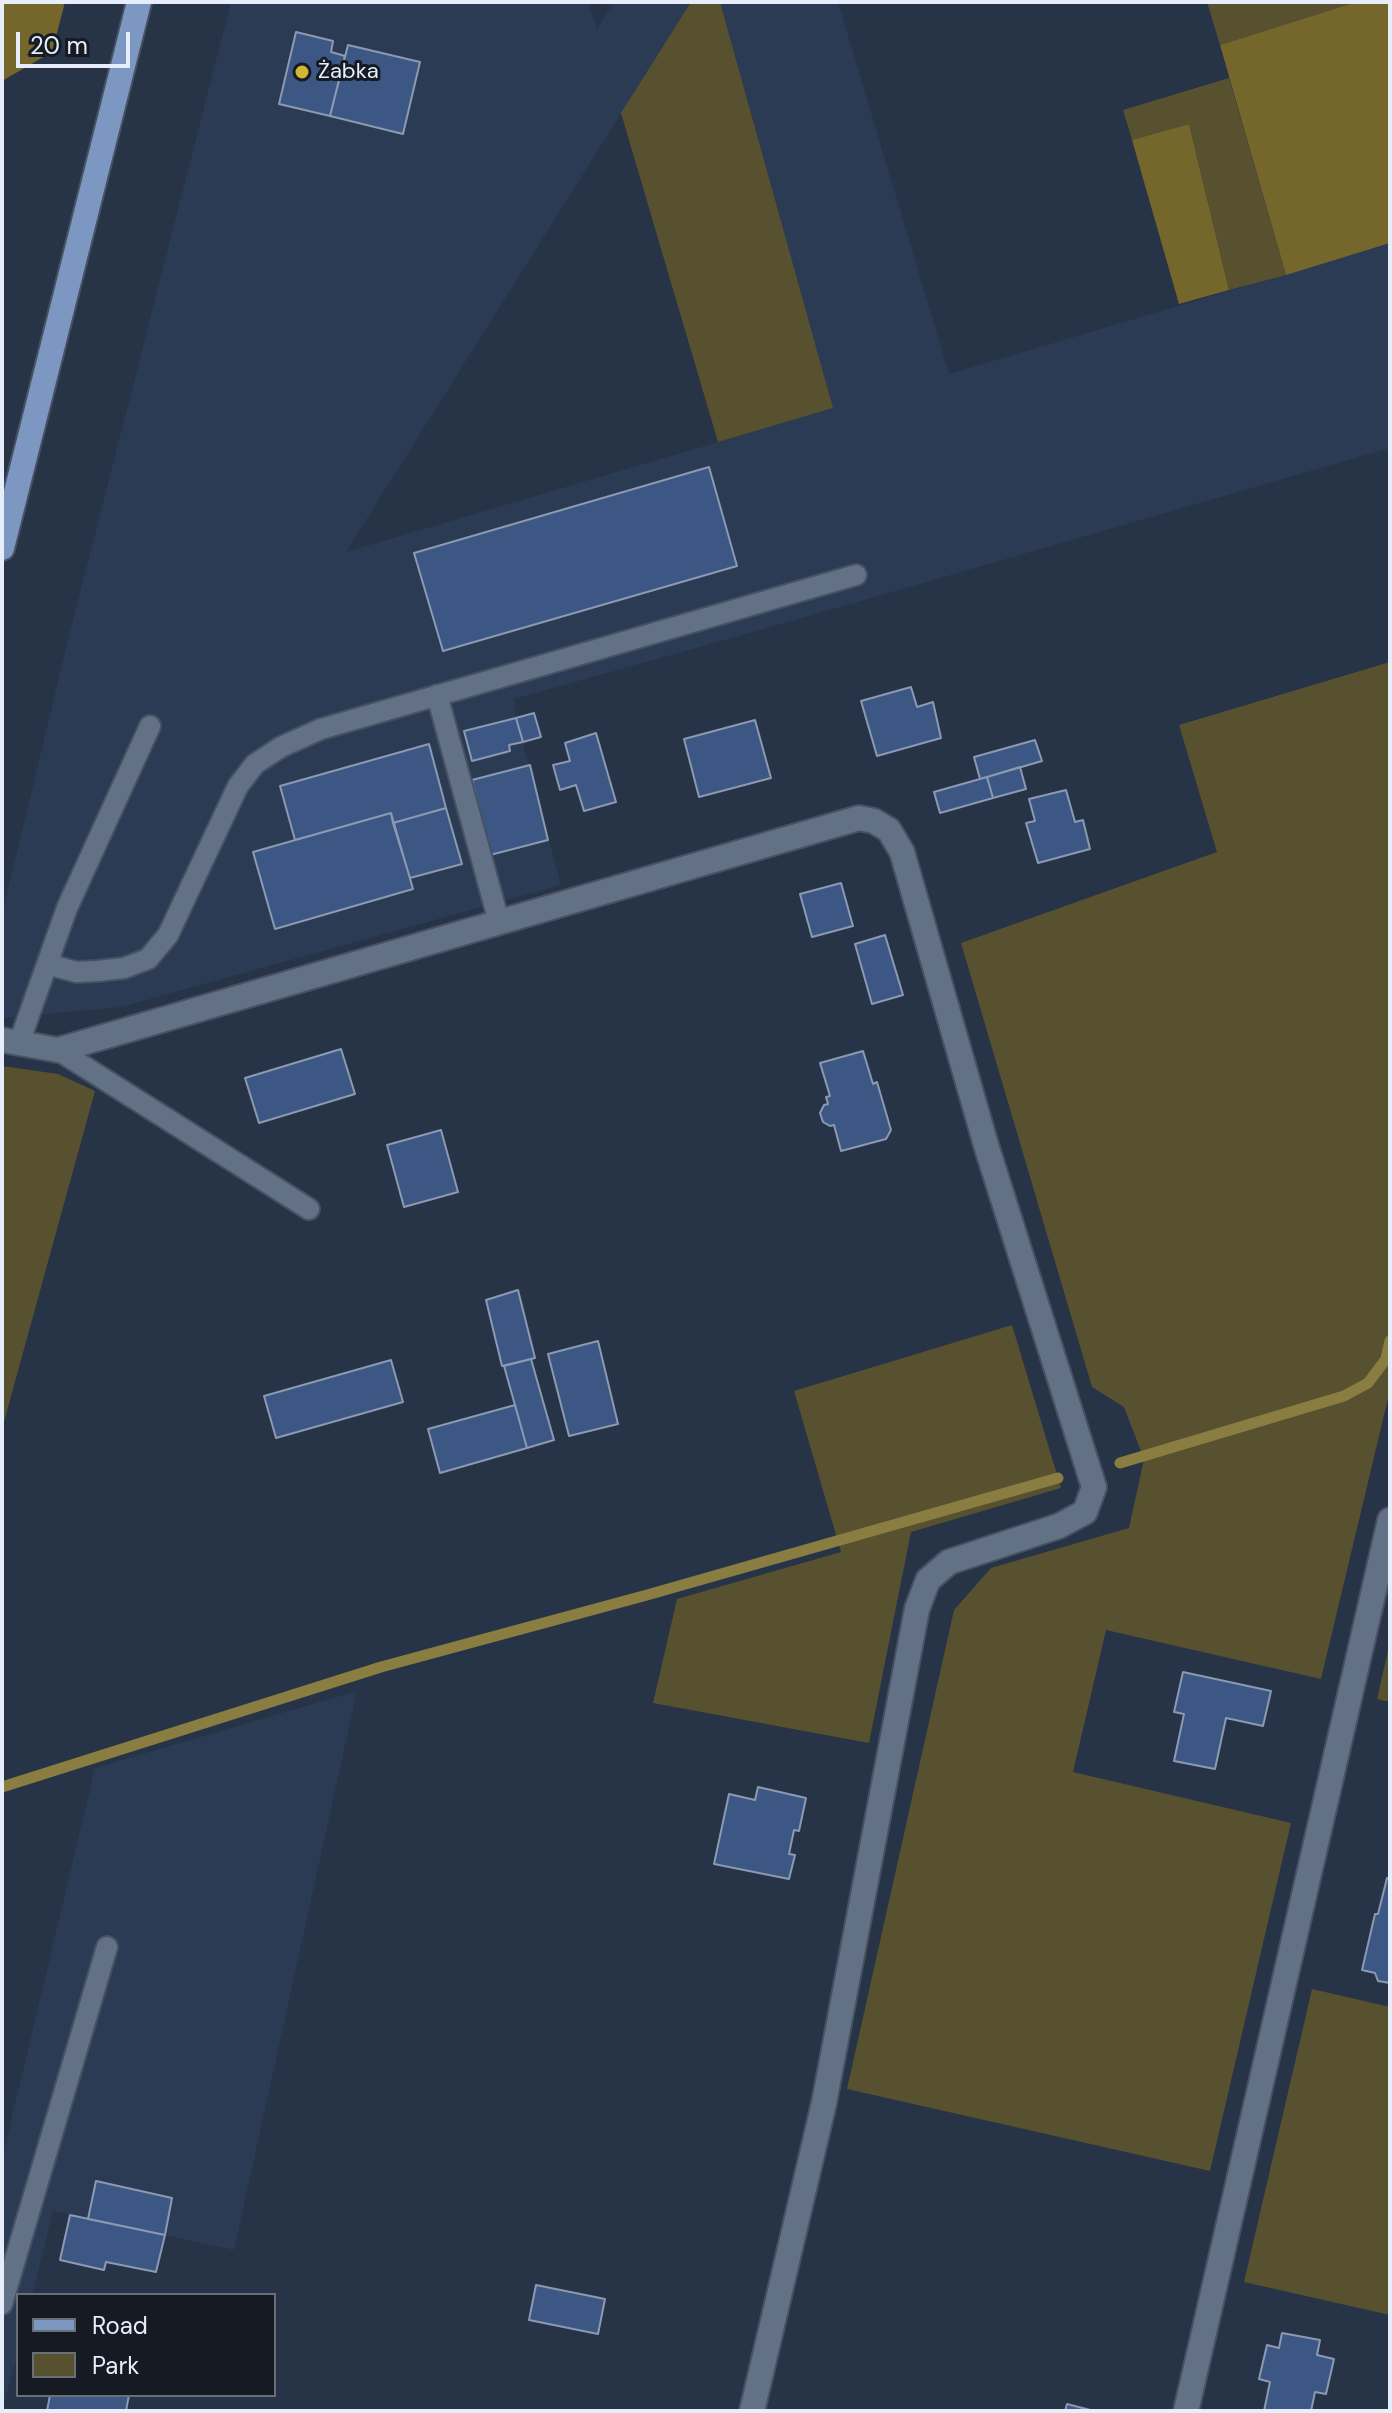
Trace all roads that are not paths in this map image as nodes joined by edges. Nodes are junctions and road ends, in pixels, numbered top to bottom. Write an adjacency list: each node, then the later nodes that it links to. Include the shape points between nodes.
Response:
1 (139, 2): 2 (main road)
2 (2, 548)
3 (856, 575): 4 (lane)
4 (437, 695): 6 (lane); 7 (lane, via 321,729 255,764 238,786 168,935 148,959 98,971)
5 (150, 726): 7 (lane)
6 (499, 922): 9 (street); 14 (street, via 859,818 889,830 902,852 986,1145 1094,1487 1085,1512 1059,1526 949,1562 928,1580 917,1609 824,2103)
7 (47, 964): 8 (lane)
8 (10, 1041): 9 (street)
9 (58, 1050): 10 (lane)
10 (309, 1209)
11 (1390, 1520): 15 (street)
12 (107, 1947): 13 (lane)
13 (2, 2304)
14 (752, 2411)
15 (1186, 2411)

